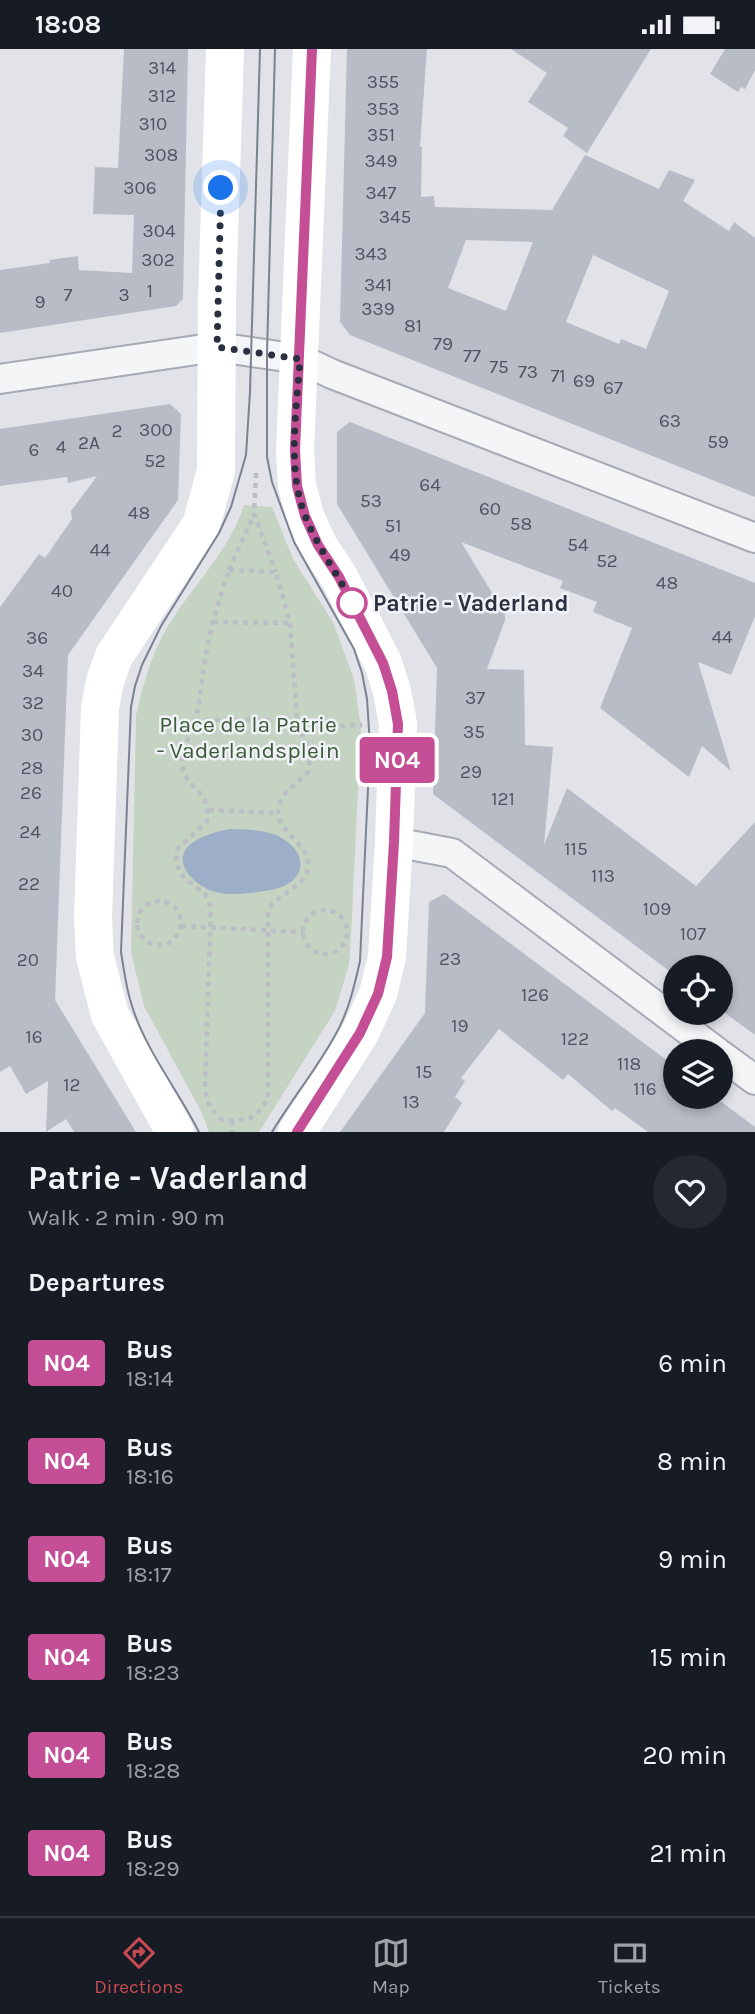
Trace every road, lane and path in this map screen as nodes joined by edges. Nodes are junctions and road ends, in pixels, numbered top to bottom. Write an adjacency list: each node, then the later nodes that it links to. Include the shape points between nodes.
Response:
1 (225, 49): 3 (street)
2 (312, 49): 4 (street)
3 (217, 347): 4 (street); 5 (street); 26 (street, via 216,471 210,499 201,525 114,656 100,708 95,957 110,1015)
4 (300, 359): 6 (street); 17 (street, via 297,486 318,545 377,651 392,691 398,724)
5 (0, 379)
6 (755, 538)
7 (229, 570): 8 (path); 8 (path, via 254,513); 9 (path)
8 (276, 572): 10 (path)
9 (213, 622): 10 (path); 11 (path)
10 (290, 623): 12 (path)
11 (195, 720): 12 (path); 15 (path, via 182,766)
12 (297, 720): 14 (path)
13 (365, 725): 14 (path)
14 (300, 728): 16 (path, via 310,758 308,772 286,792)
15 (209, 810): 16 (path); 19 (path, via 207,822 178,848 176,860 180,874 205,894 211,908)
16 (278, 813): 20 (path, via 281,826 308,857 308,869 302,882 275,899 268,910)
17 (394, 842): 22 (street, via 452,853); 28 (street, via 387,957 378,994 360,1033)
18 (181, 926): 18 (path, via 177,937 156,946 138,931 137,921 144,907 168,902 178,911); 19 (path)
19 (210, 927): 20 (path); 25 (path, via 206,1100 222,1120)
20 (267, 930): 21 (path); 25 (path, via 268,1098 260,1112)
21 (303, 932): 21 (path, via 306,920 316,911 330,910 341,917 346,936 335,951 321,954 308,946)
22 (700, 1039)
23 (733, 1064): 24 (street)
24 (755, 1080)
25 (232, 1120): 27 (path)
26 (175, 1132)
27 (232, 1132)
28 (297, 1132)

